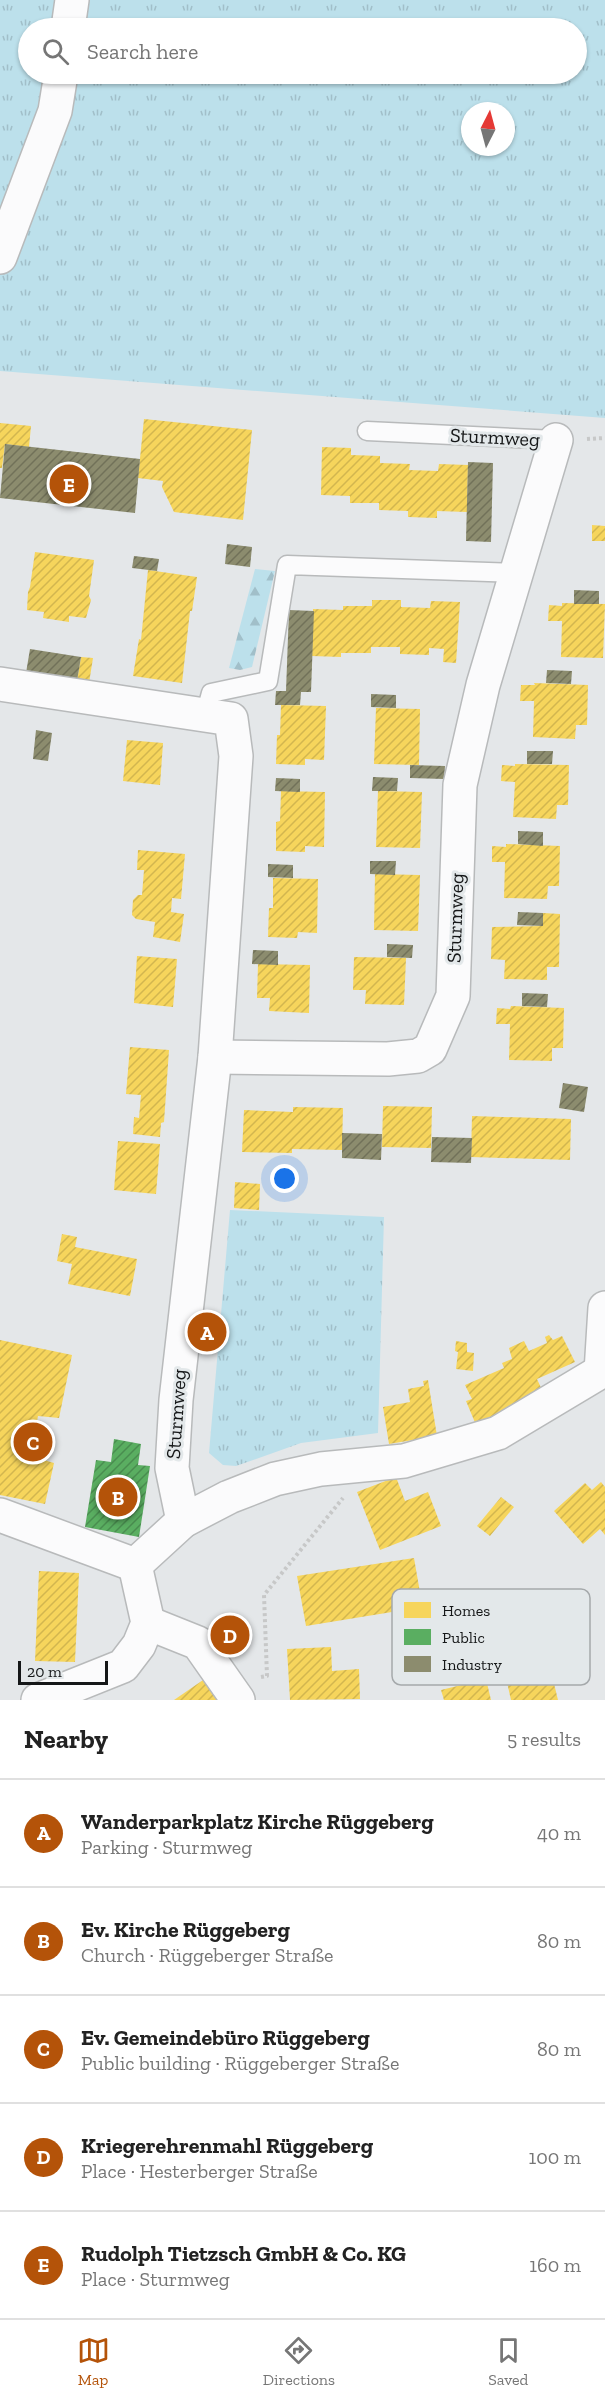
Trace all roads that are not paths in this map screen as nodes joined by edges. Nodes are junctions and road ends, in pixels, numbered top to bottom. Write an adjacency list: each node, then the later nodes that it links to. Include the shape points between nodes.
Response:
1 (72, 0): 2 (street)
2 (69, 18)
3 (59, 84): 4 (street, via 54,111)
4 (0, 257)
5 (367, 431): 6 (lane, Sturmweg)
6 (556, 440): 7 (street, Sturmweg)
7 (516, 573): 9 (lane, via 287,565 268,681 211,693); 10 (street, Sturmweg, via 483,685 460,785 453,996 430,1049 418,1056 388,1059)
8 (0, 684): 9 (street, Sturmweg)
9 (205, 715): 10 (street, Sturmweg, via 231,719 236,756)
10 (215, 1057): 14 (street, Sturmweg, via 176,1400 172,1468)
11 (605, 1308): 12 (street)
12 (603, 1371): 14 (street, via 498,1433 404,1461 321,1469 275,1479)
13 (0, 1515): 15 (street)
14 (183, 1521): 15 (street)
15 (135, 1565): 16 (street)
16 (148, 1623): 17 (street, via 198,1643); 18 (street, via 140,1645 123,1666)
17 (231, 1690)
18 (38, 1700)

